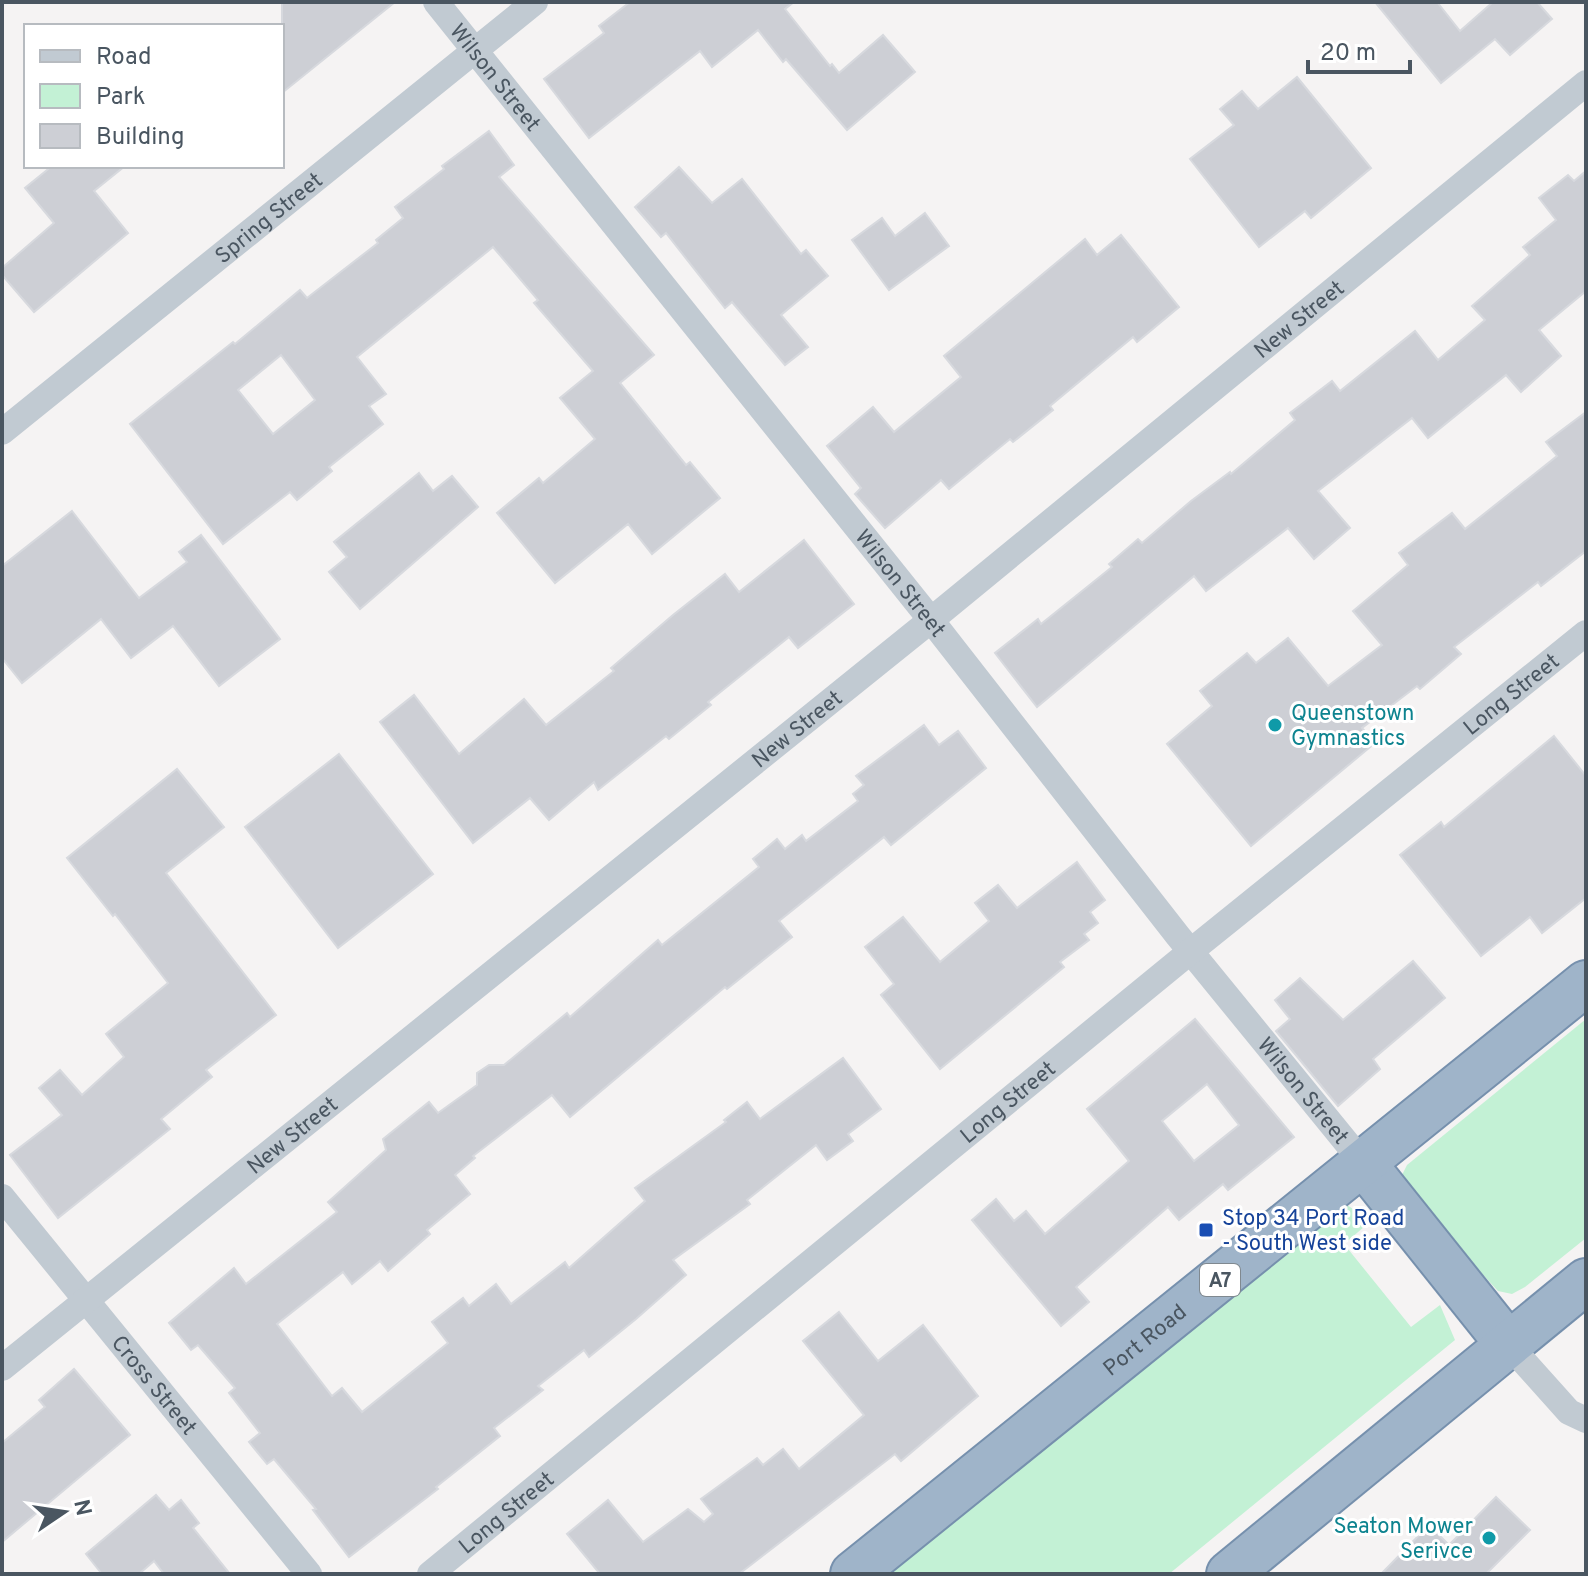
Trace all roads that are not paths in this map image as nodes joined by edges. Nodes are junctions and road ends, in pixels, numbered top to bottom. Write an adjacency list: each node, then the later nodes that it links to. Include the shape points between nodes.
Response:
1 (436, 2): 3 (street, Wilson Street)
2 (535, 2): 3 (street, Spring Street)
3 (475, 50): 5 (street, Spring Street); 6 (street, Wilson Street)
4 (1586, 83): 6 (street, New Street)
5 (2, 432)
6 (931, 620): 8 (street, Wilson Street); 13 (street, New Street)
7 (1586, 633): 8 (street, Long Street)
8 (1191, 951): 10 (street, Wilson Street); 18 (street, Long Street)
9 (1586, 983): 10 (highway, Port Road / A7)
10 (1364, 1164): 14 (highway); 19 (highway, Port Road / A7)
11 (2, 1197): 13 (street, Cross Street)
12 (1586, 1281): 14 (highway)
13 (86, 1300): 15 (street, New Street); 17 (street, Cross Street)
14 (1508, 1344): 16 (street, via 1569,1412); 20 (highway)
15 (2, 1368)
16 (1586, 1420)
17 (309, 1574)
18 (430, 1574)
19 (853, 1574)
20 (1229, 1574)

